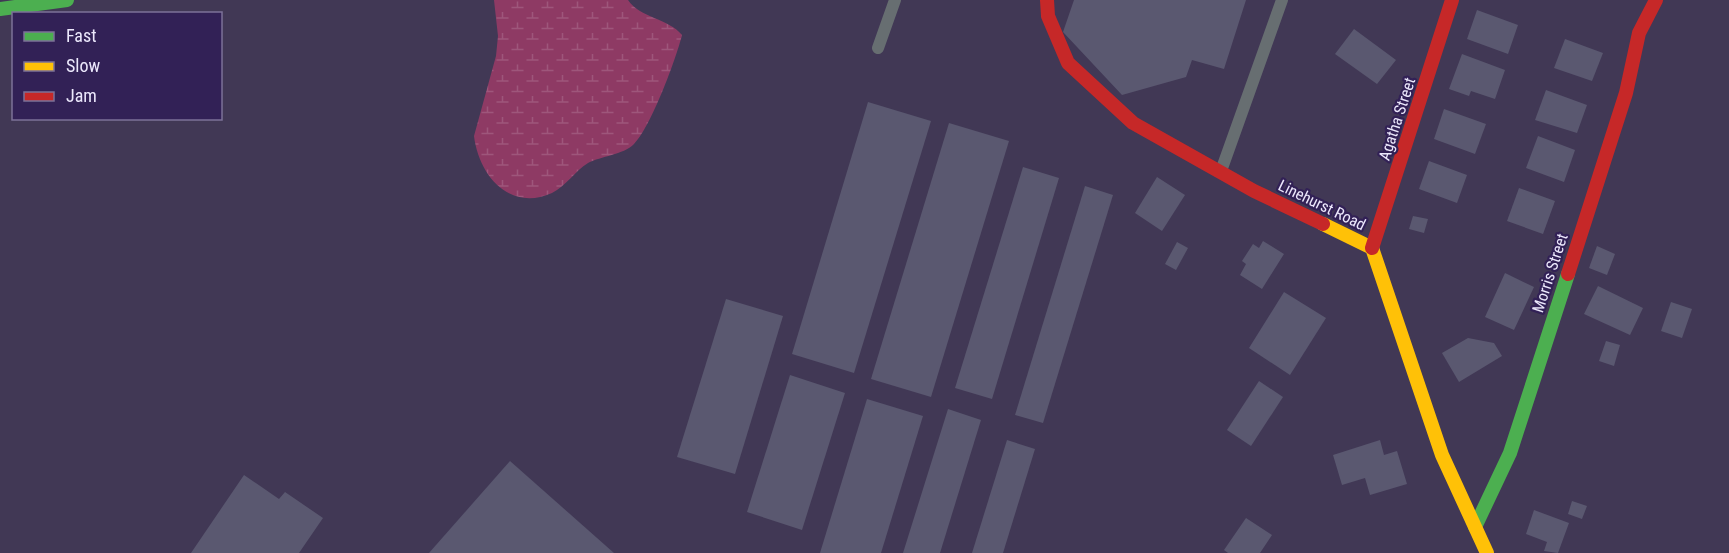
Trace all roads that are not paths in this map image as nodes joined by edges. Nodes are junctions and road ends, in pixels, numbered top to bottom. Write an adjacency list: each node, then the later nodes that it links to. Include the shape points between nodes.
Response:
1 (66, 0): 7 (main road)
2 (895, 0): 8 (lane)
3 (1047, 0): 9 (main road, Linehurst Road, via 1048,16 1068,63 1133,123)
4 (1282, 0): 9 (lane)
5 (1452, 0): 10 (main road, Agatha Street)
6 (1656, 0): 11 (main road, Morris Street, via 1640,33 1626,93 1509,453)
7 (0, 9)
8 (878, 48)
9 (1221, 172): 10 (main road, Linehurst Road)
10 (1372, 248): 11 (main road, Linehurst Road, via 1443,455)
11 (1475, 527): 12 (main road)
12 (1487, 553)

